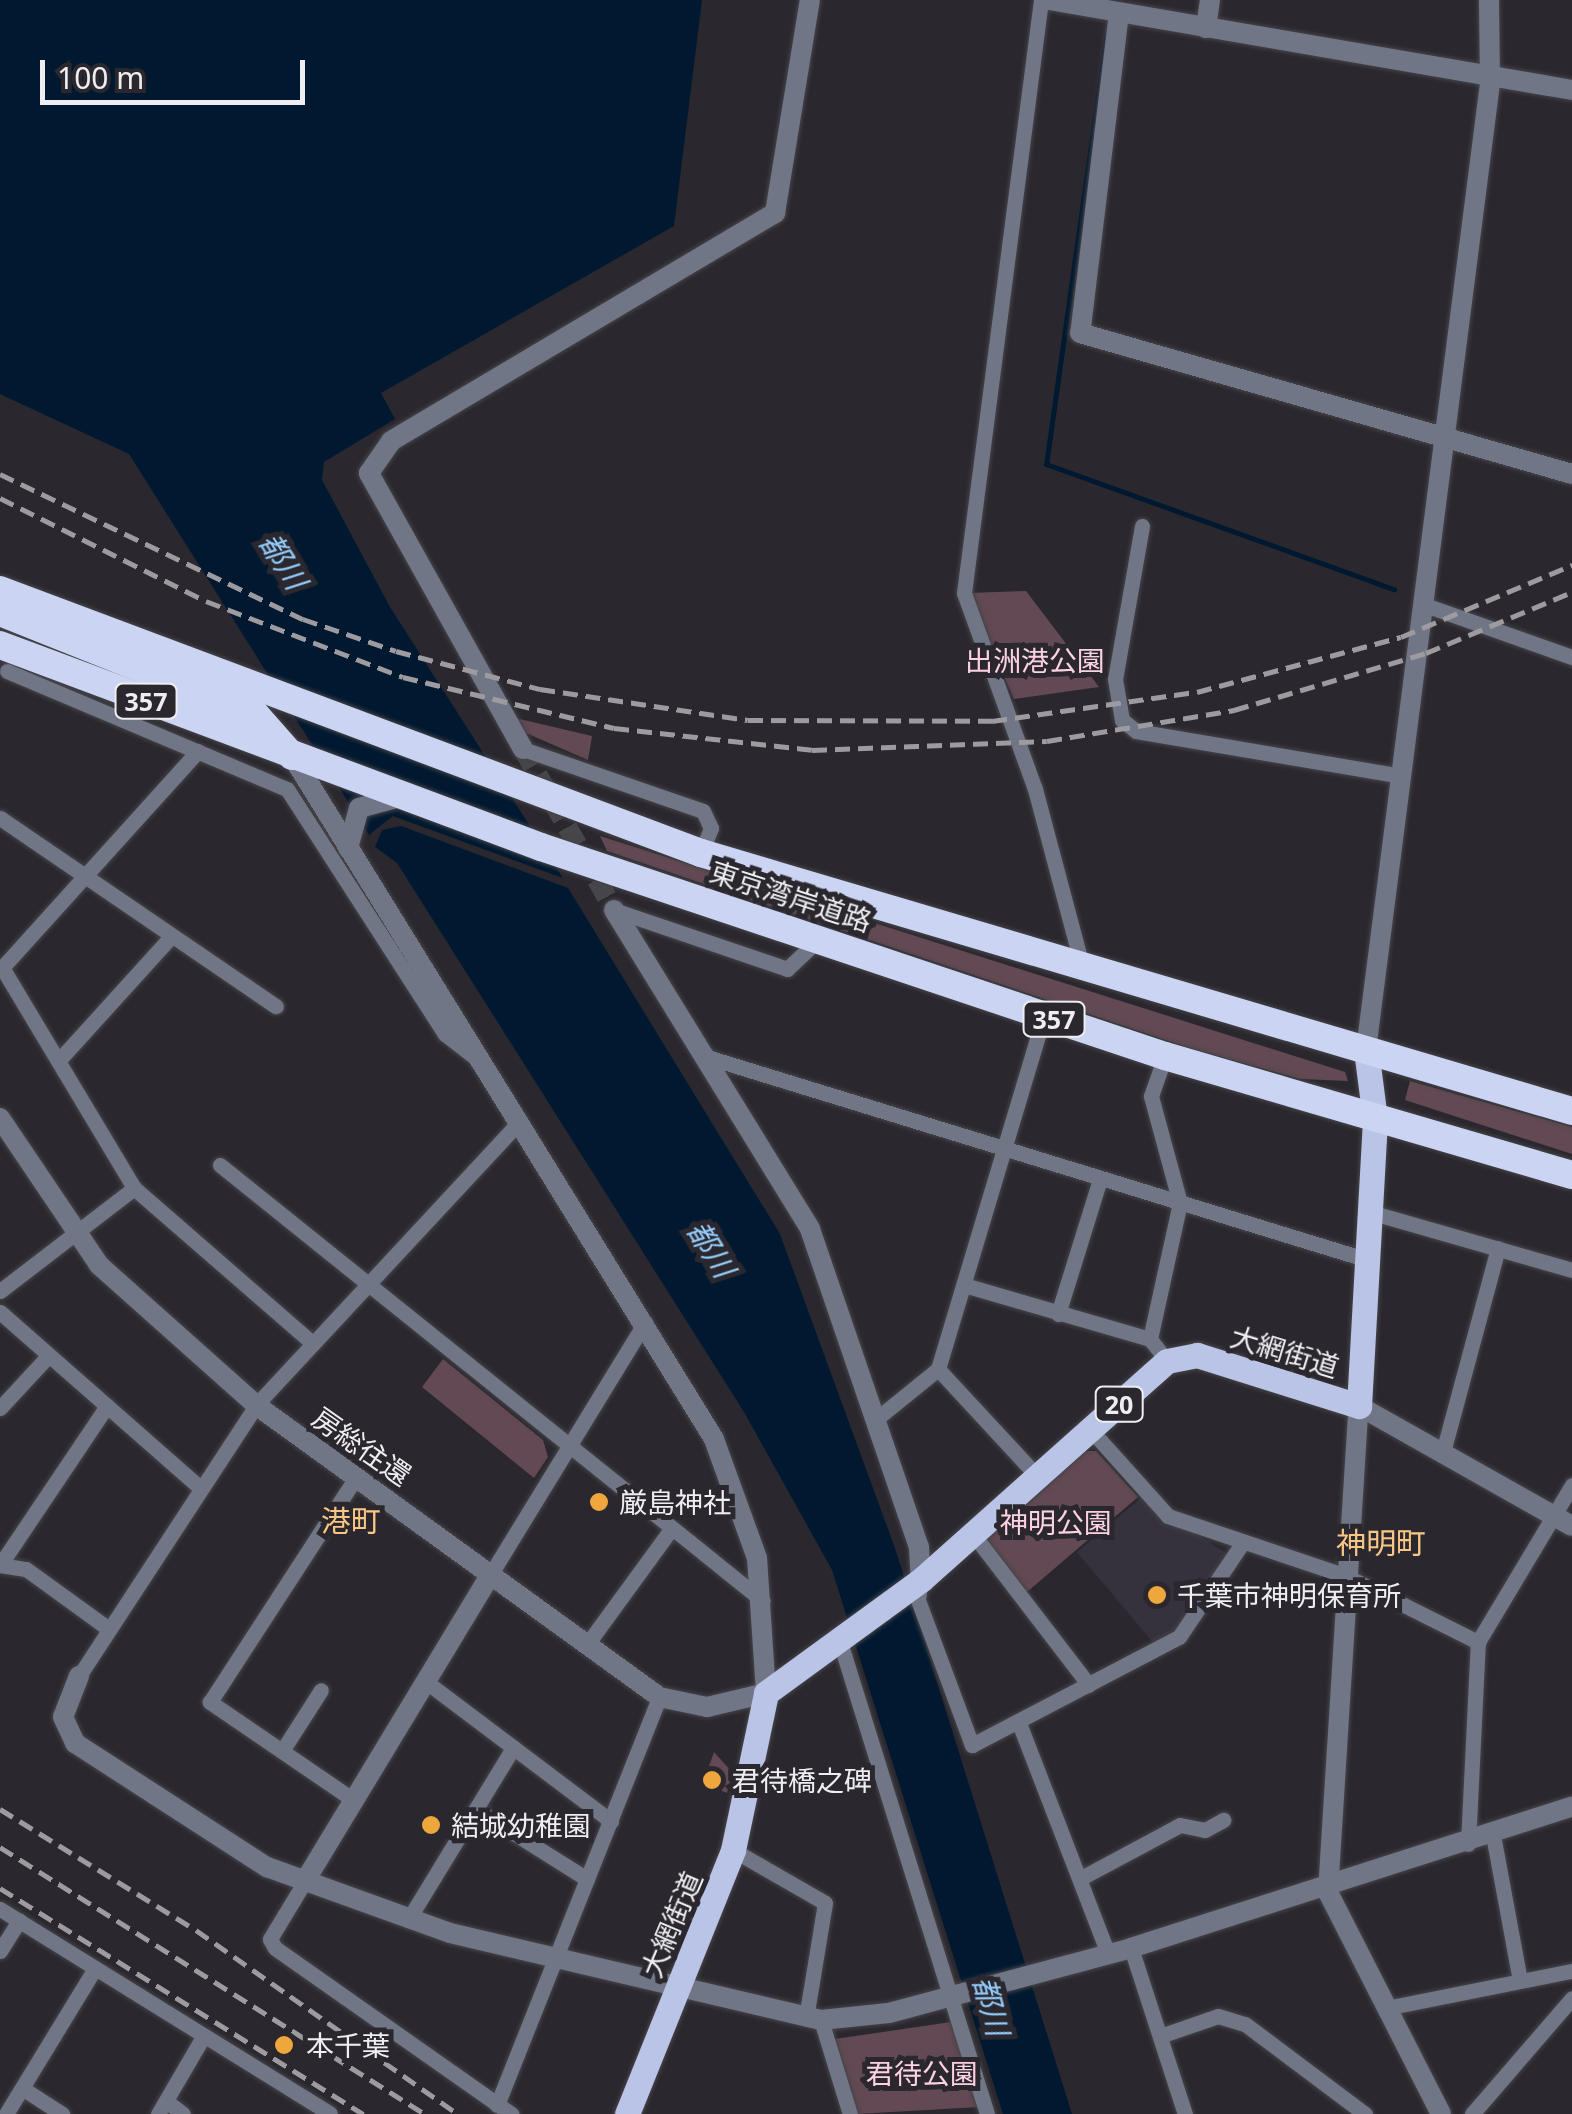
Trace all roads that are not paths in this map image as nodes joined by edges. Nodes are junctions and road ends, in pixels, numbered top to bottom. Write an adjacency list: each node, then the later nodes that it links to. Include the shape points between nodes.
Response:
1 (810, 0): 17 (street, via 774,213 391,441 369,474)
2 (1045, 0): 5 (street); 30 (street, via 964,593 1035,789)
3 (1210, 0): 6 (street)
4 (1489, 0): 7 (street)
5 (1111, 11): 6 (street); 9 (street, via 1080,333)
6 (1206, 28): 7 (street)
7 (1490, 83): 8 (street); 9 (street)
8 (1572, 90)
9 (1447, 438): 10 (street); 13 (street)
10 (1572, 474)
11 (1142, 526): 20 (street, via 1116,679 1122,720 1136,731)
12 (0, 590): 24 (highway, 東京湾岸道路 / 357)
13 (1425, 604): 15 (street); 20 (street)
14 (0, 612): 19 (highway, via 255,714)
15 (1572, 657)
16 (6, 663): 18 (street); 19 (highway, 東京湾岸道路 / 357)
17 (523, 749): 24 (street, via 702,810 711,828)
18 (198, 752): 25 (street); 37 (street, via 287,788 445,1034)
19 (292, 756): 21 (highway, 東京湾岸道路 / 357); 23 (street)
20 (1401, 776): 33 (street)
21 (400, 797): 23 (street, via 359,808); 28 (highway, 東京湾岸道路 / 357)
22 (0, 818): 25 (street)
23 (348, 848): 37 (street)
24 (702, 853): 30 (highway, 東京湾岸道路 / 357)
25 (85, 878): 27 (street); 29 (street)
26 (614, 910): 28 (street, via 787,968); 35 (street)
27 (168, 939): 31 (street); 36 (street)
28 (818, 940): 32 (highway, 東京湾岸道路 / 357)
29 (1, 970): 36 (street)
30 (1084, 973): 33 (highway, 東京湾岸道路 / 357)
31 (276, 1006)
32 (1044, 1016): 34 (highway, 東京湾岸道路 / 357); 42 (street)
33 (1366, 1050): 38 (highway, 東京湾岸道路 / 357); 40 (main road, 大網街道)
34 (1165, 1056): 40 (highway, 東京湾岸道路 / 357); 47 (street, via 1151,1096)
35 (707, 1058): 42 (street); 68 (street, via 810,1230)
36 (60, 1059): 46 (street)
37 (486, 1066): 41 (street)
38 (1572, 1111)
39 (0, 1118): 49 (street, 房総往還)
40 (1376, 1119): 44 (highway, 東京湾岸道路 / 357); 48 (main road, 大網街道)
41 (520, 1121): 54 (street); 58 (street)
42 (1006, 1148): 45 (street); 53 (street)
43 (220, 1165): 54 (street)
44 (1572, 1175)
45 (1100, 1179): 47 (street); 57 (street)
46 (134, 1188): 49 (street); 60 (street)
47 (1180, 1203): 51 (street); 59 (street)
48 (1370, 1212): 50 (street); 51 (main road, 大網街道)
49 (73, 1234): 55 (street); 64 (street, 房総往還, via 154,1321)
50 (1498, 1248): 52 (street); 71 (street)
51 (1368, 1260): 66 (main road, 大網街道)
52 (1572, 1270)
53 (964, 1285): 57 (street); 63 (street)
54 (363, 1288): 60 (street); 70 (street)
55 (0, 1291)
56 (0, 1312): 61 (street)
57 (1058, 1314): 59 (street)
58 (645, 1322): 70 (street); 84 (street, via 734,1479)
59 (1150, 1339): 62 (street)
60 (312, 1344): 64 (street)
61 (49, 1355): 65 (street); 67 (street)
62 (1167, 1362): 66 (main road, 大網街道 / 20, via 1196,1355); 69 (main road, 20)
63 (938, 1369): 68 (street); 73 (street)
64 (256, 1405): 72 (street, 房総往還); 75 (street)
65 (107, 1406): 75 (street); 80 (street)
66 (1359, 1406): 71 (street); 82 (street)
67 (0, 1408)
68 (876, 1420): 83 (street)
69 (1090, 1430): 73 (main road, 20); 79 (street, via 1168,1516)
70 (566, 1448): 77 (street); 81 (street)
71 (1444, 1452): 76 (street)
72 (356, 1476): 81 (street, 房総往還); 97 (street, via 210,1702)
73 (1037, 1476): 78 (main road, 20)
74 (1572, 1485): 76 (street)
75 (199, 1488): 85 (street)
76 (1563, 1520): 87 (street)
77 (671, 1529): 84 (street); 88 (street)
78 (974, 1534): 83 (main road, 20); 91 (street)
79 (1243, 1542): 82 (street); 91 (street, via 1179,1637)
80 (0, 1565): 85 (street, via 26,1570)
81 (492, 1572): 88 (street, 房総往還); 90 (street)
82 (1346, 1576): 87 (street); 109 (street)
83 (921, 1580): 86 (main road, 20); 95 (street, via 918,1600 972,1745)
84 (763, 1600): 93 (street)
85 (109, 1629): 89 (street)
86 (840, 1642): 93 (main road, 20); 121 (street)
87 (1478, 1642): 104 (street)
88 (588, 1643): 94 (street, 房総往還)
89 (79, 1676): 108 (street, via 63,1717 75,1742 198,1826)
90 (425, 1681): 96 (street); 98 (street)
91 (1089, 1685): 95 (street)
92 (321, 1690): 97 (street)
93 (766, 1693): 94 (street, 房総往還, via 707,1707); 105 (main road, 大網街道)
94 (658, 1697): 102 (street)
95 (1019, 1722): 107 (street)
96 (513, 1748): 100 (street); 102 (street)
97 (282, 1751): 98 (street)
98 (355, 1800): 108 (street)
99 (1572, 1806): 103 (street)
100 (477, 1810): 106 (street); 112 (street)
101 (1223, 1820): 107 (street, via 1205,1830 1180,1825)
102 (611, 1821): 106 (street)
103 (1492, 1835): 104 (street); 119 (street)
104 (1468, 1844): 109 (street)
105 (733, 1850): 120 (main road, 大網街道); 124 (street, via 825,1903)
106 (587, 1878): 116 (street)
107 (1082, 1878): 115 (street)
108 (305, 1881): 112 (street); 129 (street, via 270,1939 275,1948)
109 (1328, 1892): 113 (street); 123 (street)
110 (0, 1909): 111 (street)
111 (19, 1920): 114 (street); 117 (street)
112 (408, 1920): 116 (street)
113 (1132, 1948): 115 (street); 125 (street)
114 (0, 1951)
115 (1108, 1954): 121 (street)
116 (556, 1958): 120 (street); 129 (street)
117 (94, 1968): 126 (street); 127 (street)
118 (1572, 1971): 119 (street)
119 (1520, 1981): 123 (street)
120 (677, 1988): 124 (street); 134 (main road, 大網街道)
121 (952, 1998): 124 (street); 136 (street)
122 (1572, 1998): 140 (street)
123 (1386, 2008): 139 (street)
124 (814, 2019): 135 (street)
125 (1160, 2036): 137 (street); 138 (street, via 1218,2016 1245,2024)
126 (204, 2037): 128 (street); 133 (street)
127 (22, 2088): 130 (street); 131 (street)
128 (162, 2108): 132 (street)
129 (504, 2109)
130 (6, 2114)
131 (62, 2114)
132 (183, 2114)
133 (330, 2114)
134 (627, 2114)
135 (850, 2114)
136 (987, 2114)
137 (1184, 2114)
138 (1365, 2114)
139 (1441, 2114)
140 (1472, 2114)

